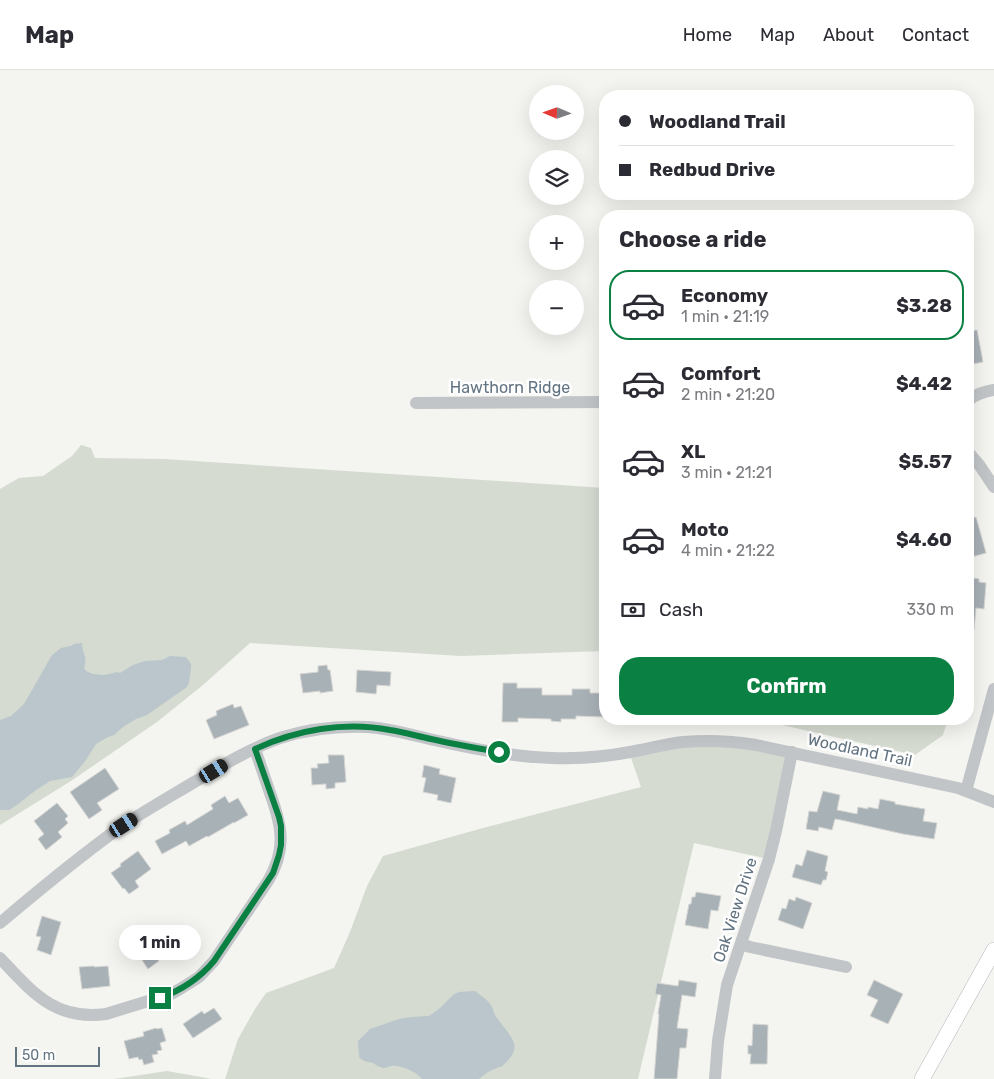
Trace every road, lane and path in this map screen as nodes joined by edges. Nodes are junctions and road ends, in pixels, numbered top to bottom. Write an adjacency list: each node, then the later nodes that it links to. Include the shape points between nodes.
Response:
1 (994, 390): 2 (street)
2 (974, 396)
3 (599, 402): 4 (street, Hawthorn Ridge)
4 (416, 403)
5 (974, 459): 6 (street)
6 (994, 487)
7 (994, 689): 10 (street)
8 (255, 749): 9 (street, Woodland Trail, via 310,731 366,727 532,757 590,757 702,741 738,742); 12 (street, Woodland Trail, via 124,825); 15 (street, via 279,817 279,855 268,881 214,961 199,977 160,998 106,1014 80,1015 50,1005 25,985)
9 (792, 752): 10 (street, Woodland Trail); 13 (street, Oak View Drive, via 769,859)
10 (966, 791): 11 (street, Woodland Trail)
11 (994, 802)
12 (0, 924)
13 (741, 944): 16 (street); 18 (street, Oak View Drive, via 723,1004)
14 (994, 950): 17 (main road)
15 (0, 958)
16 (846, 967)
17 (926, 1078)
18 (715, 1079)

